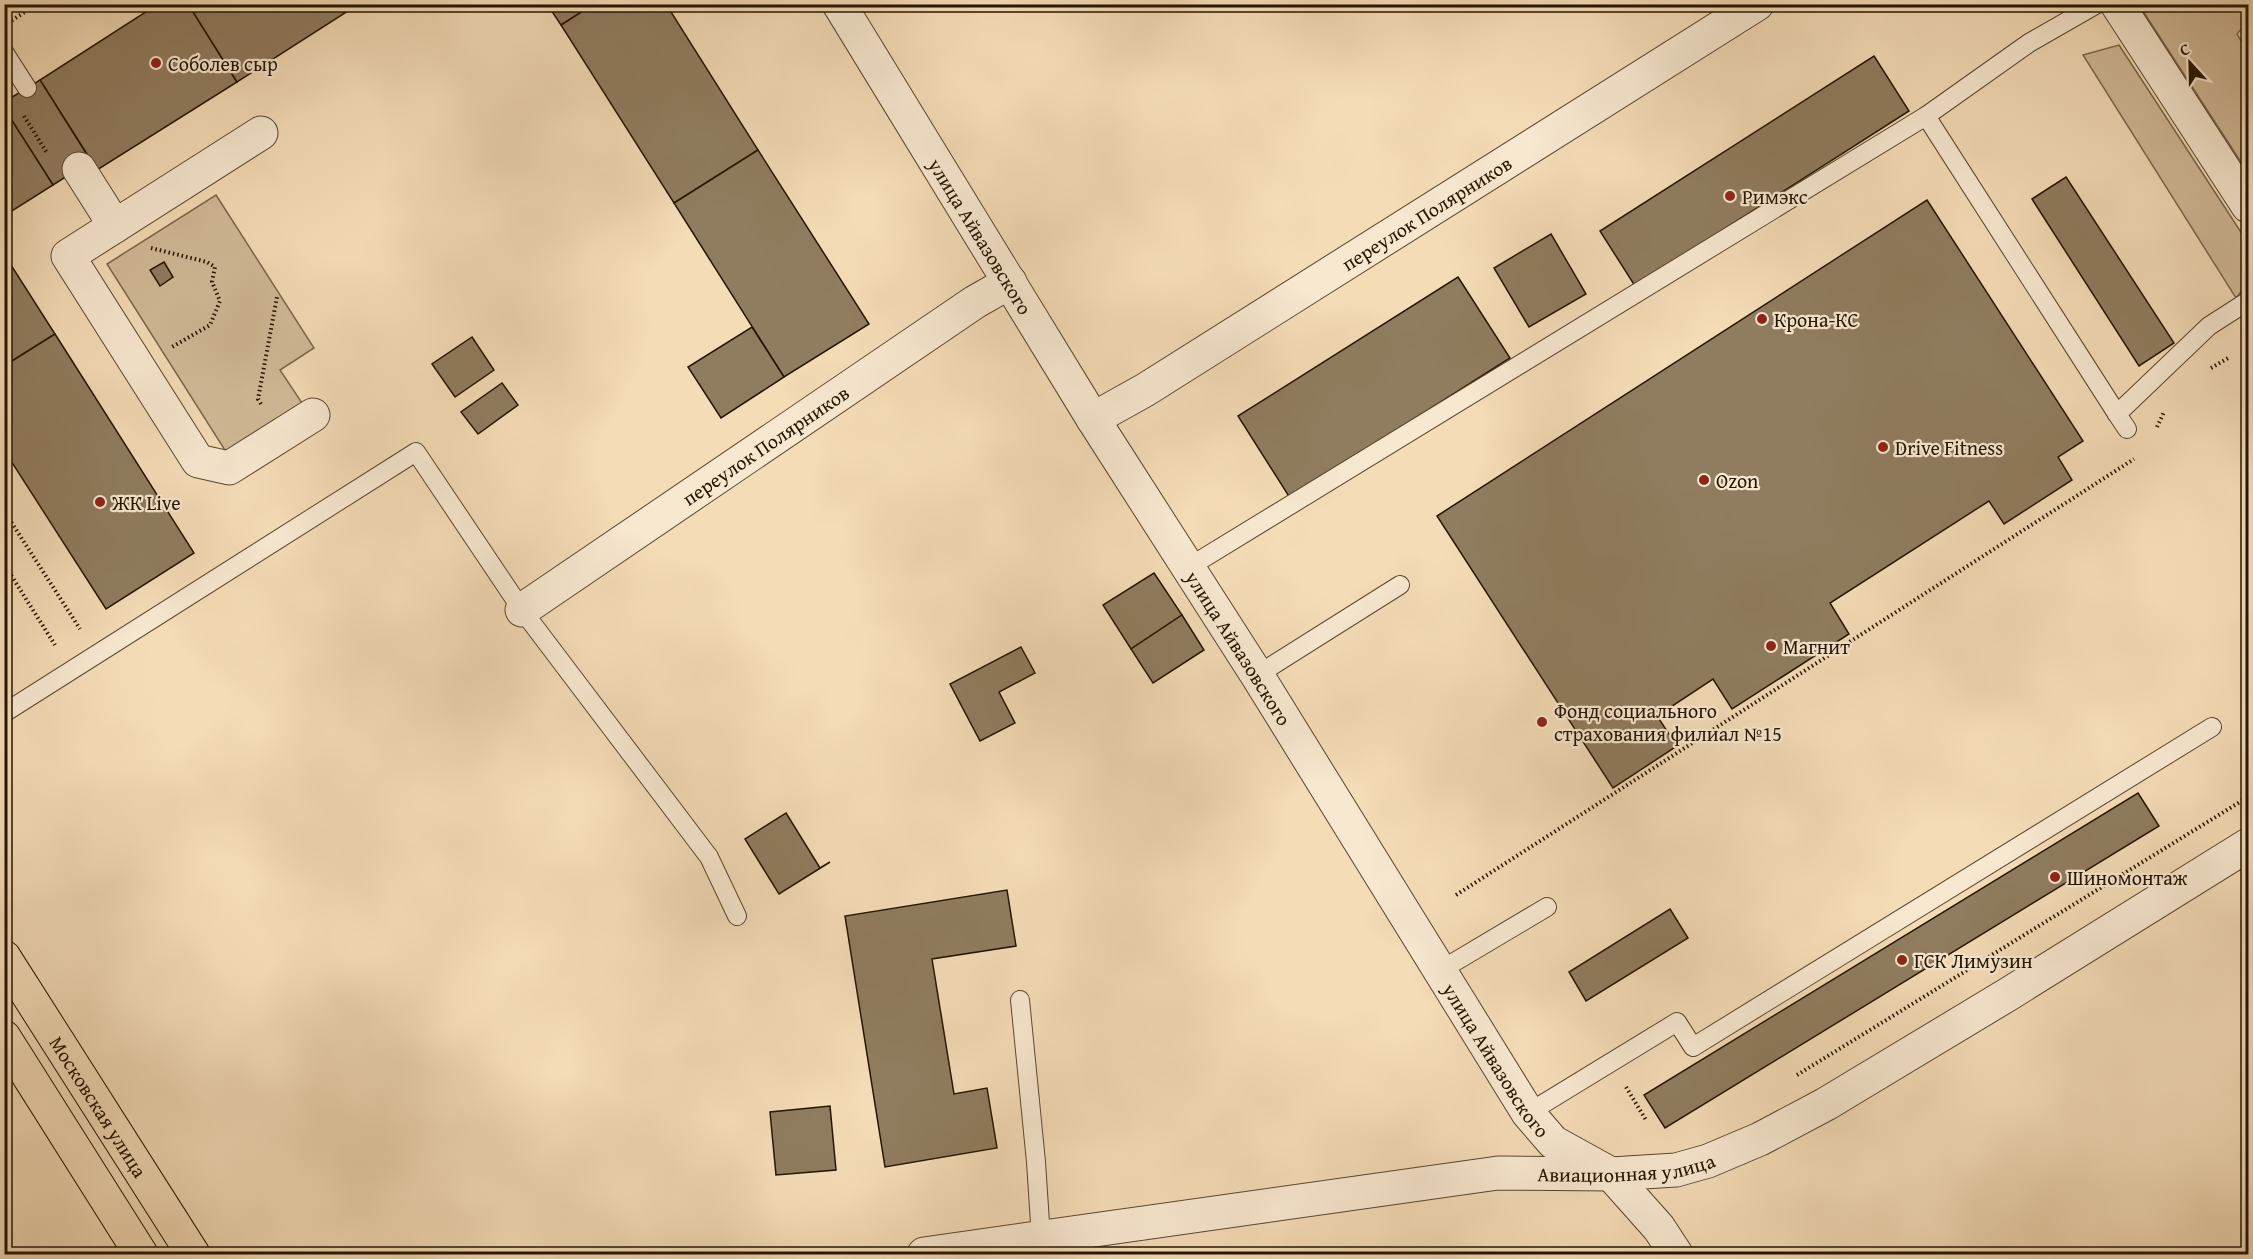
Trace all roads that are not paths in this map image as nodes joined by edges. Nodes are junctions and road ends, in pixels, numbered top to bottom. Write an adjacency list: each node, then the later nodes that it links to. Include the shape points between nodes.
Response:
1 (839, 4): 12 (street, улица Айвазовского)
2 (1757, 4): 15 (street, переулок Полярников)
3 (2097, 4): 7 (lane, via 2029,43)
4 (2117, 4): 10 (street)
5 (4, 52): 6 (lane)
6 (27, 88)
7 (1926, 117): 13 (lane, via 2122,422 2209,326); 16 (lane)
8 (261, 133): 11 (street)
9 (65, 165): 11 (street)
10 (2248, 206)
11 (115, 226): 14 (street, via 68,256 198,460 229,468)
12 (1010, 282): 15 (street, улица Айвазовского); 18 (street, переулок Полярников)
13 (2248, 301)
14 (313, 415)
15 (1093, 419): 16 (street, улица Айвазовского)
16 (1189, 567): 19 (street, улица Айвазовского)
17 (1400, 585): 19 (lane)
18 (522, 610): 20 (lane, via 416,452); 24 (lane, via 709,856)
19 (1257, 675): 26 (street, улица Айвазовского)
20 (4, 714)
21 (2212, 728): 29 (lane, via 1693,1047 1677,1022)
22 (2248, 845): 30 (street, Авиационная улица, via 1826,1104 1760,1139 1676,1170)
23 (1547, 907): 26 (lane)
24 (737, 916)
25 (4, 957): 33 (main road, Московская улица)
26 (1441, 970): 29 (street, улица Айвазовского)
27 (1020, 1000): 31 (lane)
28 (4, 1037): 32 (main road)
29 (1528, 1113): 30 (street, улица Айвазовского, via 1553,1142)
30 (1611, 1174): 31 (street, Авиационная улица, via 1498,1173); 35 (street, улица Айвазовского, via 1659,1228)
31 (1041, 1238): 34 (street, Авиационная улица)
32 (141, 1254)
33 (193, 1254)
34 (924, 1254)
35 (1676, 1254)

